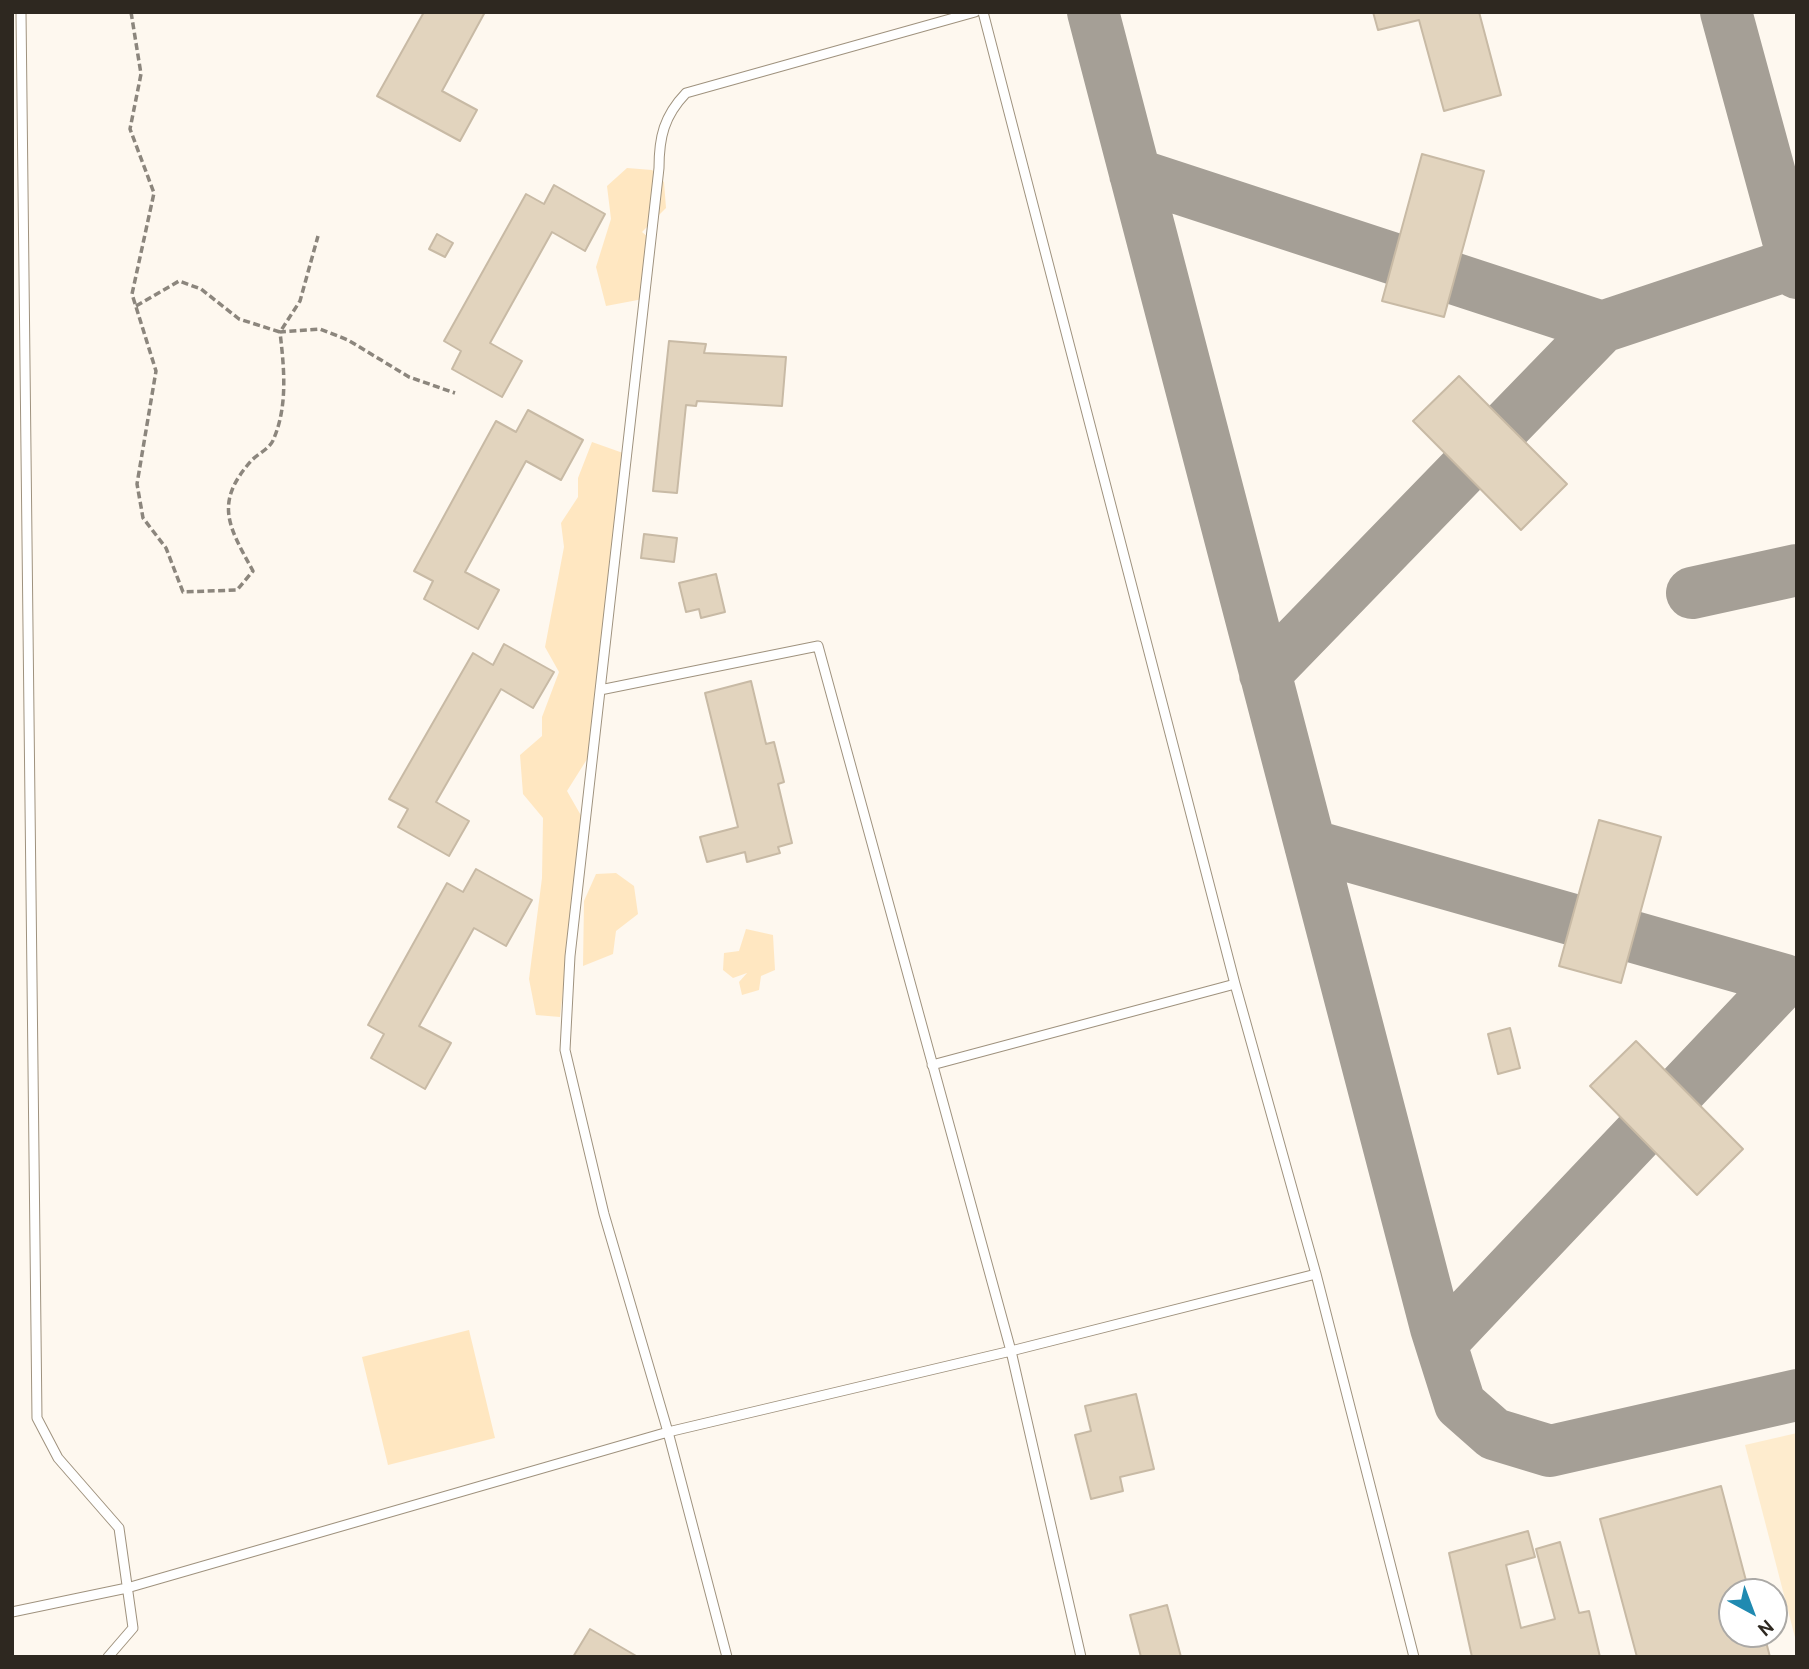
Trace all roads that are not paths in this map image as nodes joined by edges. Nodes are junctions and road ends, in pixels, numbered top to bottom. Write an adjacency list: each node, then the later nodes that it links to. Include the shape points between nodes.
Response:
1 (21, 12): 10 (lane, via 37,1418 58,1458 119,1528)
2 (975, 12): 4 (lane, via 686,93 667,117 659,138)
3 (983, 12): 5 (lane)
4 (600, 690): 6 (lane, via 818,646); 9 (lane, via 570,956 565,1050 604,1214)
5 (1235, 985): 6 (lane); 7 (lane)
6 (932, 1065): 8 (lane)
7 (1316, 1274): 8 (lane); 15 (lane)
8 (1011, 1351): 9 (lane); 14 (lane)
9 (668, 1432): 10 (lane); 13 (lane)
10 (127, 1588): 11 (lane); 12 (lane, via 133,1628)
11 (12, 1612)
12 (108, 1657)
13 (727, 1657)
14 (1081, 1657)
15 (1414, 1657)

